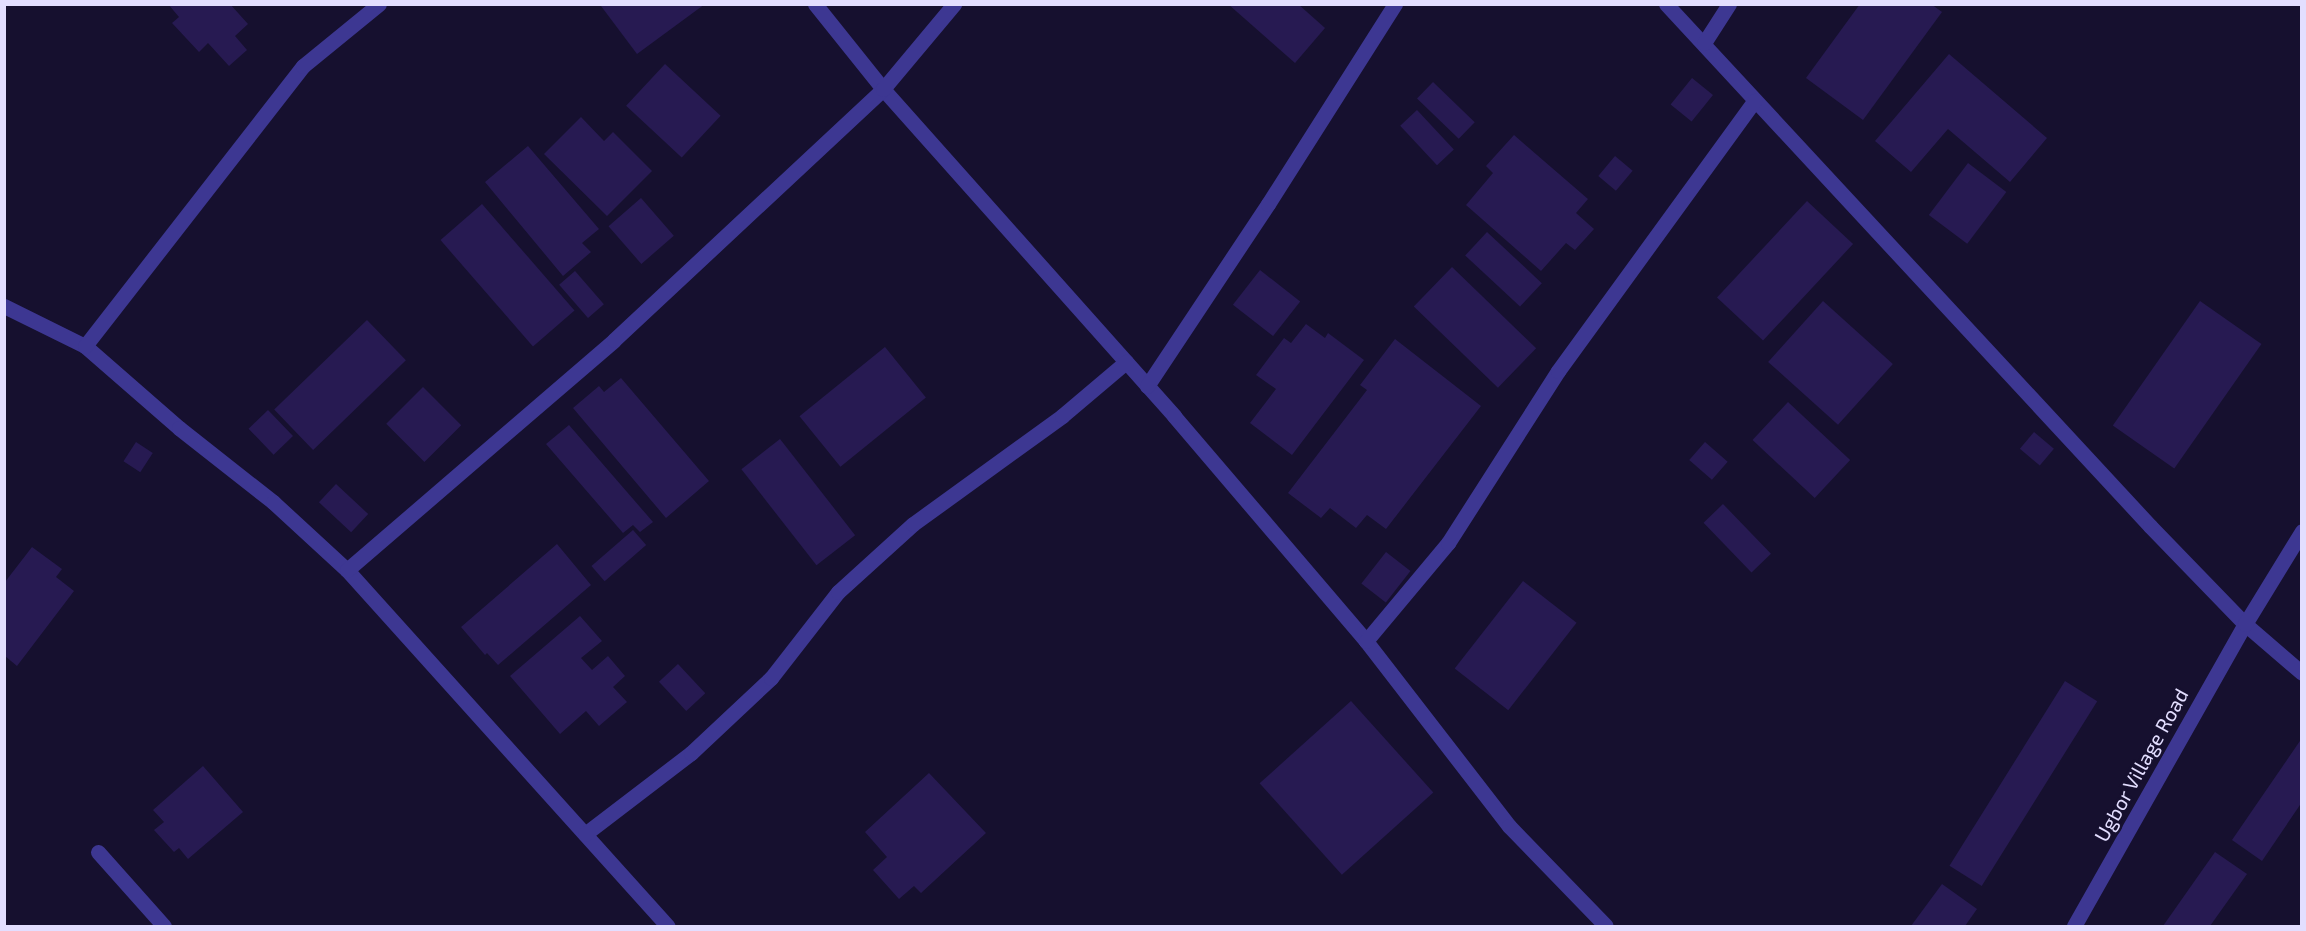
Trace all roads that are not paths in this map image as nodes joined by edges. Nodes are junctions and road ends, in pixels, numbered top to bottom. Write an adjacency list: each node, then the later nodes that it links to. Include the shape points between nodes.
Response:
1 (378, 4): 11 (street, via 303,66)
2 (815, 4): 8 (street)
3 (954, 4): 8 (street)
4 (1395, 4): 13 (street)
5 (1666, 4): 7 (street)
6 (1729, 4): 7 (street)
7 (1704, 43): 9 (street)
8 (883, 89): 12 (street); 15 (street, via 614,340)
9 (1754, 101): 16 (street); 17 (street, via 1558,371 1448,543)
10 (4, 306): 11 (street)
11 (85, 346): 15 (street, via 179,428 273,502)
12 (1126, 362): 13 (street); 19 (street, via 1062,416 913,524 838,592 771,678 691,753)
13 (1147, 386): 17 (street)
14 (2301, 531): 16 (street, Ugbor Village Road)
15 (348, 570): 19 (street)
16 (2244, 624): 18 (street); 24 (street, Ugbor Village Road)
17 (1366, 641): 23 (street, via 1509,826)
18 (2301, 673)
19 (585, 834): 22 (street)
20 (98, 852): 21 (street)
21 (164, 927)
22 (668, 927)
23 (1606, 927)
24 (2074, 927)

